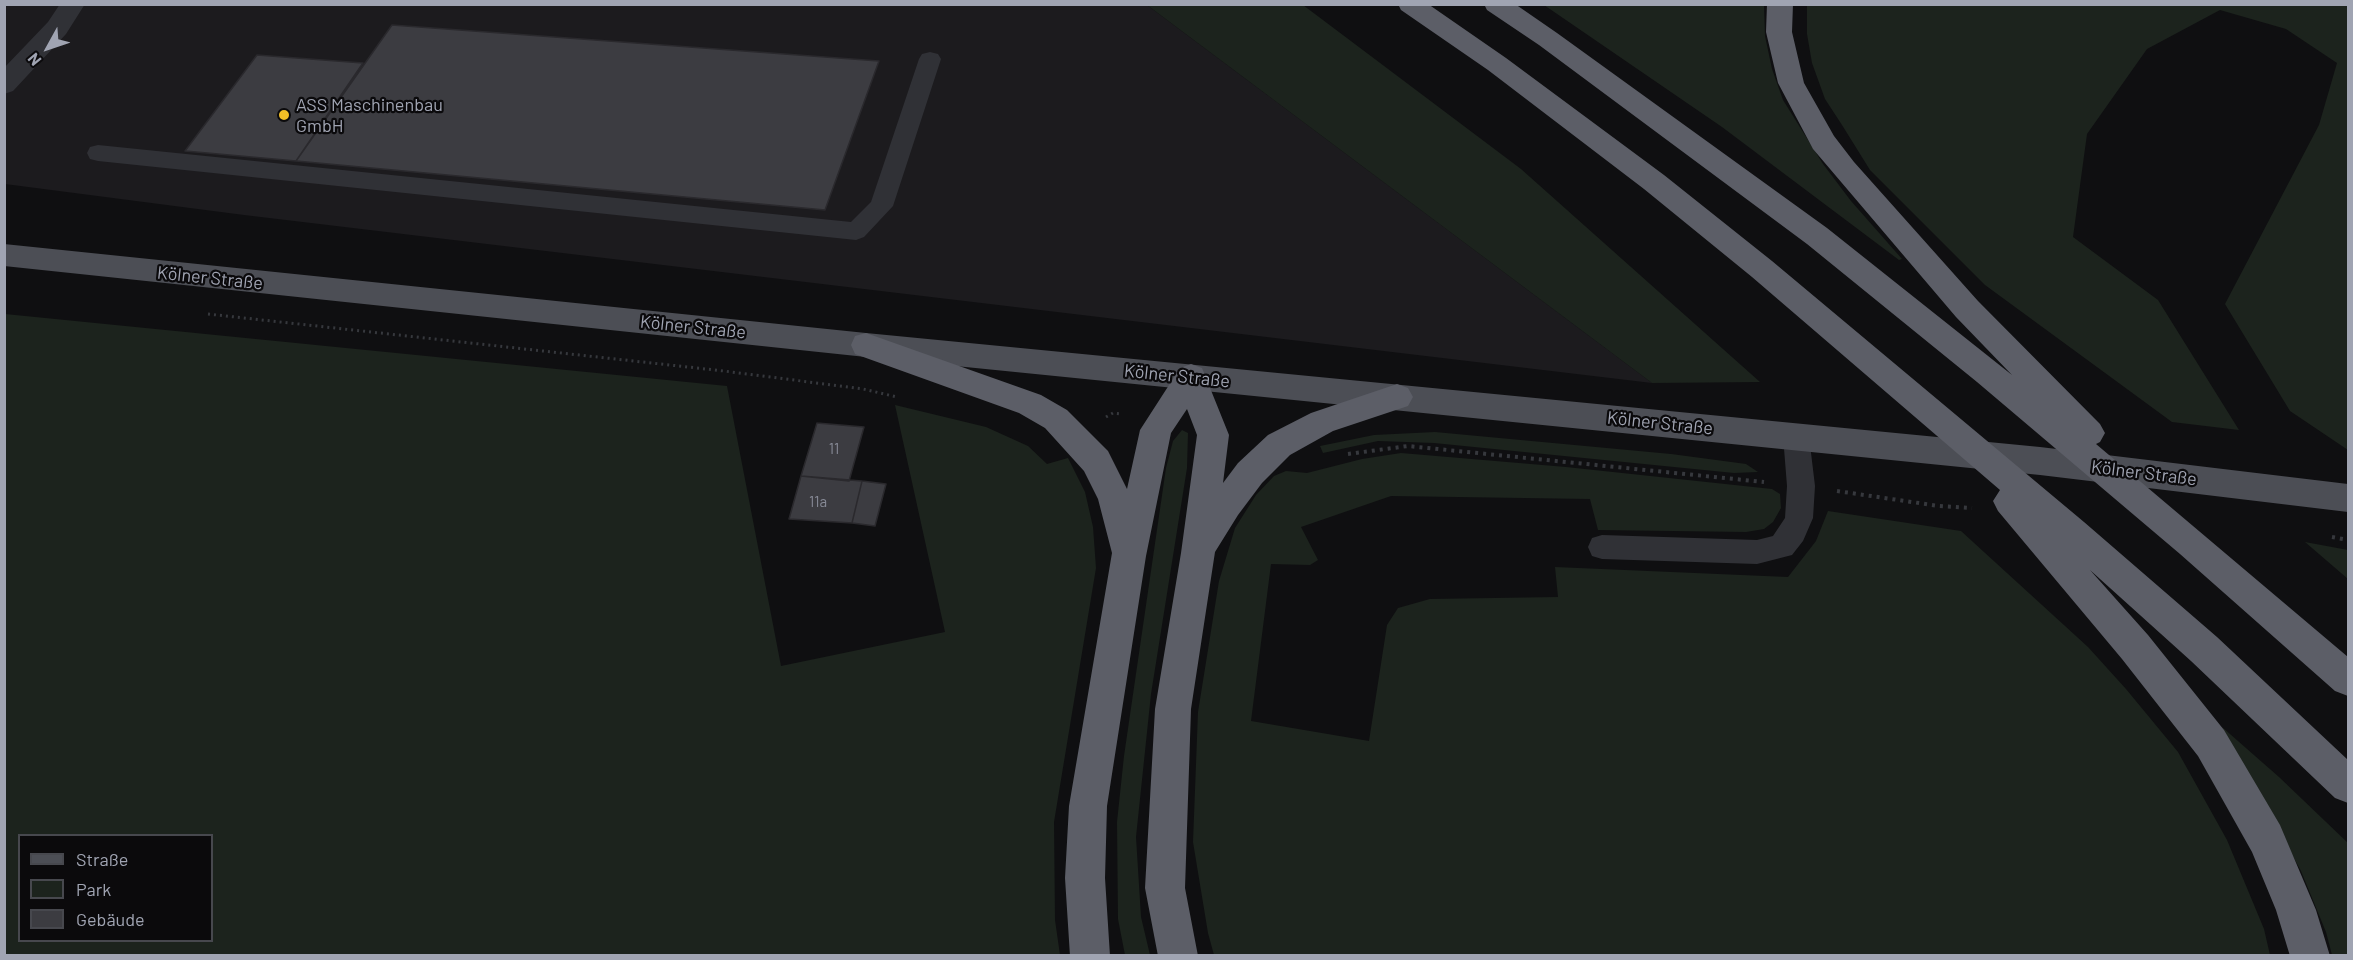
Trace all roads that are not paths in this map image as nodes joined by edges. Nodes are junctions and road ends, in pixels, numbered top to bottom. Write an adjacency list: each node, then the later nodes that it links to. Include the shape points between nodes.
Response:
1 (72, 4): 6 (street, via 57,28)
2 (1410, 4): 12 (highway, via 1654,182)
3 (1496, 4): 15 (highway, via 1817,236)
4 (1780, 4): 15 (highway, via 1779,32 1791,83 1823,142 1966,309)
5 (930, 59): 7 (lane, via 881,206 856,231)
6 (4, 86)
7 (98, 153)
8 (4, 255): 9 (main road, Kölner Straße)
9 (867, 345): 10 (main road, Kölner Straße); 18 (highway, via 1030,404 1056,419 1096,461 1115,499)
10 (1191, 377): 11 (main road, Kölner Straße); 17 (highway, via 1213,435); 18 (highway, via 1156,430)
11 (1397, 397): 13 (main road, Kölner Straße); 17 (highway, via 1322,422 1279,445 1250,472)
12 (1923, 405): 20 (highway, via 2204,649); 23 (highway, via 2034,528 2211,743 2266,839 2296,910)
13 (1796, 436): 14 (main road, Kölner Straße); 16 (lane, via 1801,486 1799,518 1782,546 1756,552)
14 (2349, 498)
15 (2192, 543): 19 (highway)
16 (1602, 548)
17 (1198, 553): 22 (highway, via 1173,709 1168,797 1165,888)
18 (1129, 556): 21 (highway, via 1088,806 1085,878)
19 (2349, 679)
20 (2349, 785)
21 (1090, 956)
22 (1178, 956)
23 (2310, 956)

